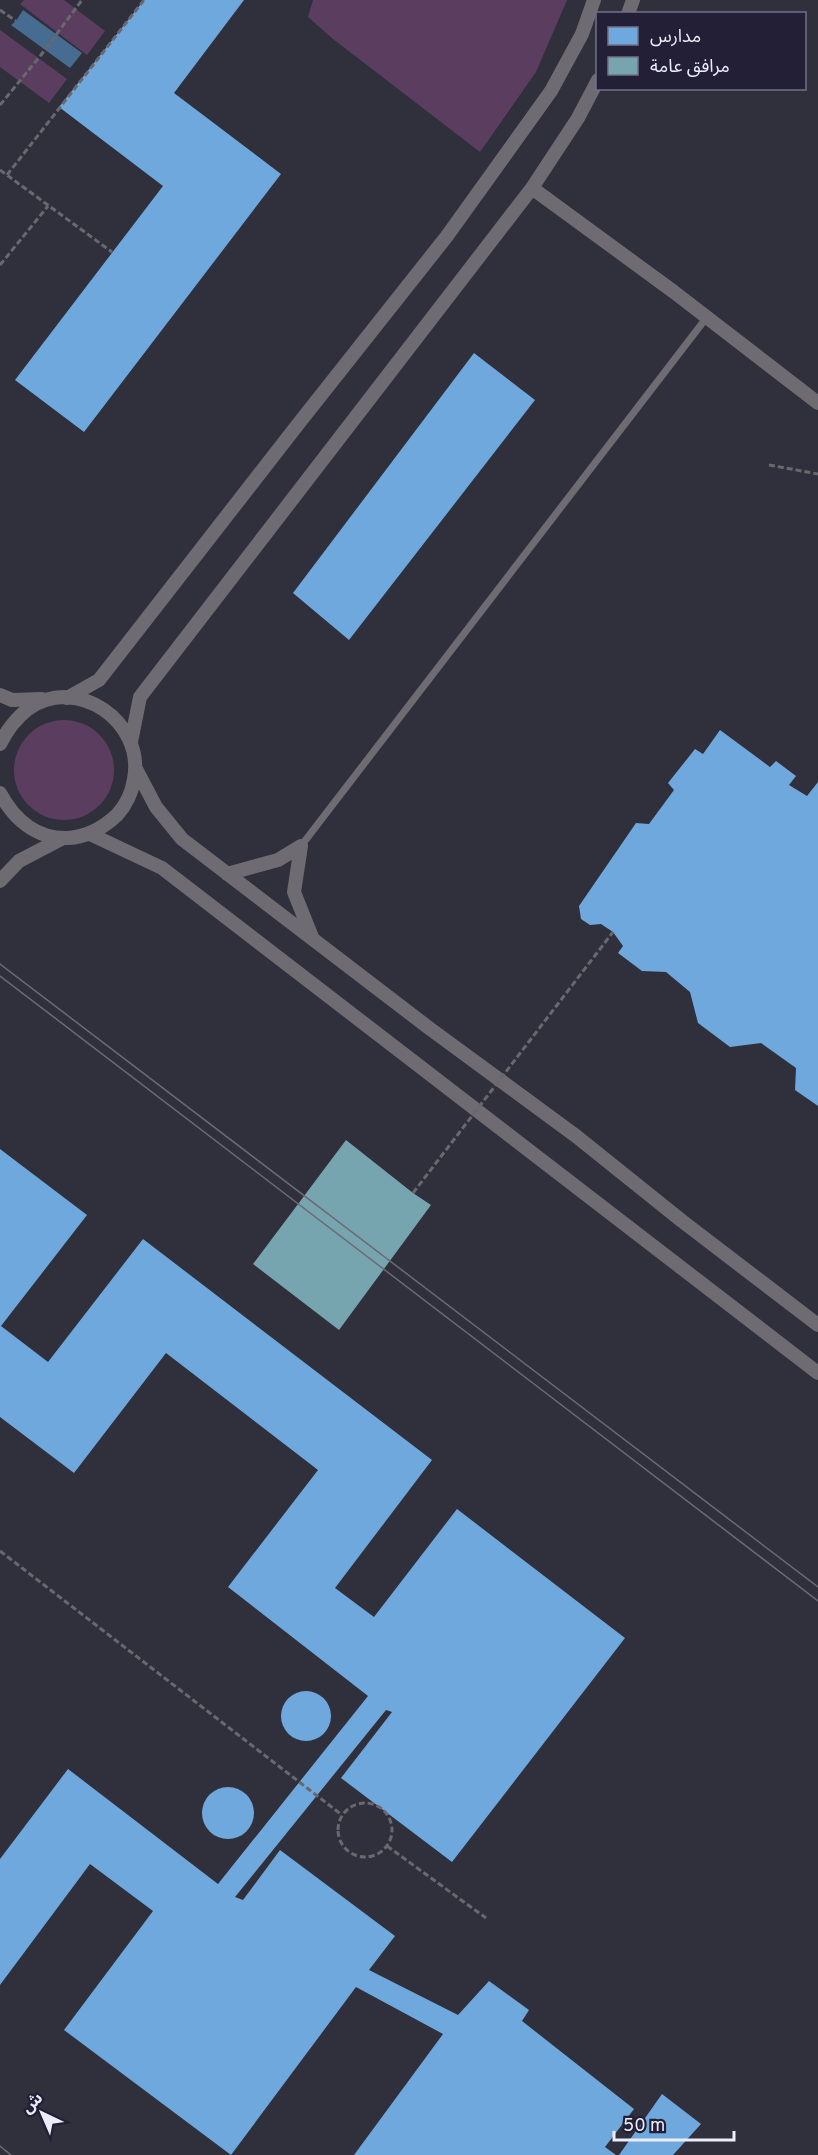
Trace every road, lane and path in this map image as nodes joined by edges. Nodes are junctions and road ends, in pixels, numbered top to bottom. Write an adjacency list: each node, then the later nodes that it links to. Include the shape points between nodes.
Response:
1 (81, 0): 7 (path)
2 (144, 0): 9 (path)
3 (594, 0): 19 (street, via 582,34 551,91 447,236 99,680)
4 (0, 10): 5 (path)
5 (16, 21)
6 (596, 82): 10 (street, via 578,118)
7 (0, 105)
8 (0, 170): 9 (path)
9 (7, 175): 11 (path)
10 (532, 188): 14 (street); 21 (street, via 140,697)
11 (48, 205): 12 (path); 13 (path)
12 (112, 252)
13 (0, 265)
14 (707, 317): 15 (street); 27 (lane)
15 (818, 403)
16 (769, 465): 17 (path)
17 (818, 474)
18 (0, 695): 20 (street, via 12,700)
19 (67, 698): 20 (street); 21 (street, via 88,701 106,710 121,724)
20 (53, 699): 22 (street, via 30,708 12,723)
21 (131, 742): 23 (street)
22 (0, 744)
23 (136, 769): 25 (street, via 123,808 108,824); 28 (street, via 156,807 182,839)
24 (0, 793): 26 (street, via 24,825)
25 (90, 834): 26 (street); 34 (street, via 162,868)
26 (63, 838): 29 (street, via 19,861)
27 (301, 846): 28 (street, via 278,860); 31 (street, via 294,892)
28 (227, 874): 31 (street)
29 (0, 881)
30 (613, 932): 32 (path, bridge)
31 (313, 939): 33 (street, via 576,1136)
32 (413, 1193)
33 (818, 1325)
34 (818, 1373)
35 (0, 1551): 36 (path)
36 (342, 1815): 37 (path, via 340,1841 352,1854 369,1857); 37 (path, via 356,1804 382,1808 392,1824)
37 (387, 1846): 38 (path)
38 (486, 1918)

